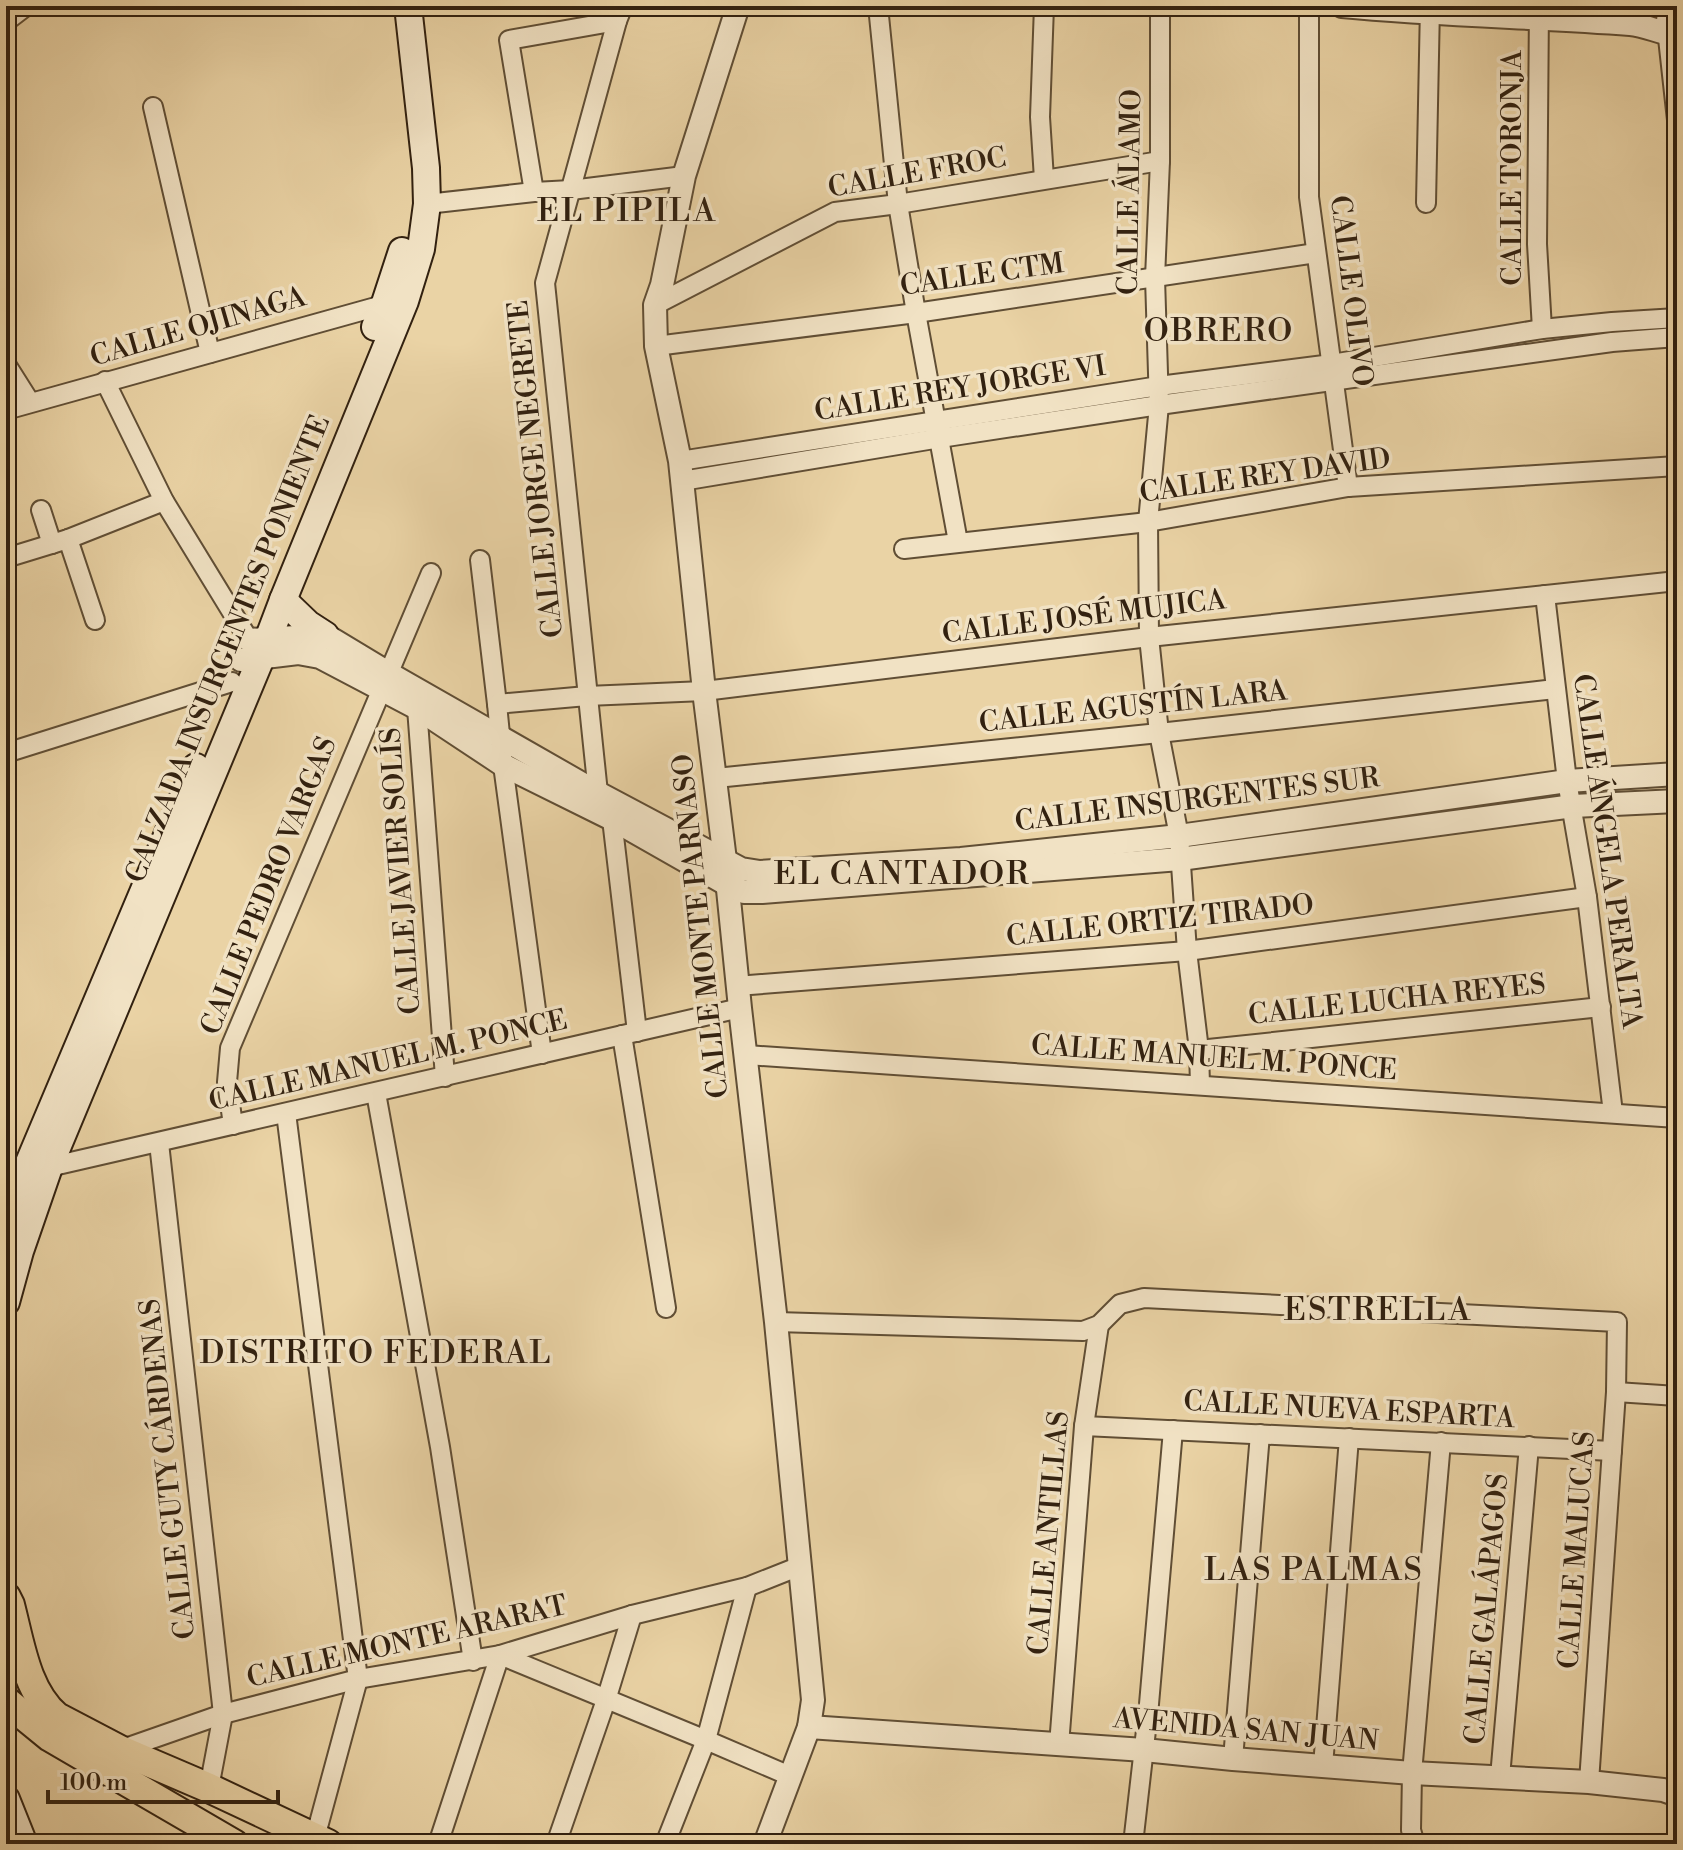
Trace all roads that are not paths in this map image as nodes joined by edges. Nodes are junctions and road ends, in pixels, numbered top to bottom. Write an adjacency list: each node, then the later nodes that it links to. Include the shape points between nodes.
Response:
1 (23, 6): 13 (street)
2 (395, 6): 15 (main road, CALZADA INSURGENTES PONIENTE)
3 (408, 6): 15 (main road, CALZADA INSURGENTES PONIENTE)
4 (738, 6): 19 (street, CALLE MONTE PARNASO)
5 (878, 6): 25 (street)
6 (1044, 6): 20 (street)
7 (1160, 6): 18 (street, CALLE ÁLAMO)
8 (1309, 6): 26 (street, CALLE OLIVO, via 1309,197)
9 (1342, 6): 10 (street)
10 (1430, 10): 11 (street); 23 (street)
11 (1539, 12): 14 (street); 32 (street, CALLE TORONJA, via 1537,244)
12 (620, 14): 21 (street, CALLE JORGE NEGRETE); 22 (street, via 509,40)
13 (6, 19)
14 (1672, 27): 17 (street)
15 (411, 99): 24 (main road, CALZADA INSURGENTES PONIENTE, via 426,168); 28 (main road, CALZADA INSURGENTES PONIENTE, via 411,182)
16 (153, 107): 35 (street)
17 (1677, 120)
18 (1160, 161): 20 (street, CALLE FROC); 27 (street, CALLE ÁLAMO)
19 (684, 176): 21 (street); 29 (street, CALLE MONTE PARNASO)
20 (1044, 179): 25 (street, CALLE FROC)
21 (571, 190): 22 (street); 65 (street, CALLE JORGE NEGRETE, via 545,283)
22 (534, 192): 24 (street)
23 (1426, 203)
24 (427, 204): 28 (main road, CALZADA INSURGENTES PONIENTE, via 421,249)
25 (898, 204): 29 (street, CALLE FROC, via 835,212); 30 (street)
26 (1316, 253): 27 (street, CALLE CTM); 37 (street, CALLE OLIVO)
27 (1155, 278): 30 (street, CALLE CTM); 39 (street, CALLE ÁLAMO)
28 (395, 302): 35 (street, CALLE OJINAGA); 57 (main road, CALZADA INSURGENTES PONIENTE); 61 (main road, CALZADA INSURGENTES PONIENTE)
29 (655, 305): 34 (street, CALLE MONTE PARNASO)
30 (916, 313): 34 (street, CALLE CTM); 42 (street)
31 (1677, 318): 32 (street, CALLE REY JORGE VI)
32 (1542, 329): 37 (street, CALLE REY JORGE VI)
33 (1677, 337): 37 (street, CALLE REY JORGE VI)
34 (656, 346): 44 (street, CALLE MONTE PARNASO)
35 (210, 353): 38 (street, CALLE OJINAGA)
36 (6, 364): 40 (street)
37 (1333, 373): 39 (street, CALLE REY JORGE VI); 45 (street, CALLE OLIVO)
38 (105, 381): 40 (street, CALLE OJINAGA); 46 (street)
39 (1159, 396): 42 (street, CALLE REY JORGE VI); 48 (street, CALLE ÁLAMO)
40 (30, 402): 41 (street, CALLE OJINAGA)
41 (6, 410)
42 (938, 430): 44 (street, CALLE REY JORGE VI); 50 (street)
43 (1677, 466): 45 (street, CALLE REY DAVID)
44 (681, 471): 64 (street, CALLE MONTE PARNASO)
45 (1348, 487): 48 (street, CALLE REY DAVID)
46 (164, 501): 49 (street); 61 (street)
47 (41, 510): 49 (street)
48 (1148, 522): 50 (street, CALLE REY DAVID); 60 (street, CALLE ÁLAMO)
49 (60, 542): 52 (street); 58 (street)
50 (958, 542): 51 (street, CALLE REY DAVID)
51 (904, 549)
52 (6, 558)
53 (480, 560): 66 (street)
54 (431, 573): 62 (street, CALLE PEDRO VARGAS)
55 (1677, 581): 56 (street, CALLE JOSÉ MUJICA)
56 (1545, 595): 60 (street, CALLE JOSÉ MUJICA); 63 (street, CALLE ÁNGELA PERALTA)
57 (283, 600): 59 (main road); 61 (main road, CALZADA INSURGENTES PONIENTE)
58 (95, 620)
59 (325, 635): 61 (street); 62 (street)
60 (1149, 637): 64 (street, CALLE JOSÉ MUJICA); 68 (street, CALLE ÁLAMO)
61 (250, 656): 62 (street, via 320,657); 70 (street); 99 (main road, CALZADA INSURGENTES PONIENTE); 100 (main road, CALZADA INSURGENTES PONIENTE)
62 (384, 682): 67 (street); 69 (street, CALLE INSURGENTES SUR); 97 (street, CALLE PEDRO VARGAS, via 230,1048 227,1082)
63 (1555, 689): 68 (street, CALLE AGUSTÍN LARA); 74 (street, CALLE ÁNGELA PERALTA)
64 (704, 691): 65 (street, CALLE JOSÉ MUJICA); 73 (street, CALLE MONTE PARNASO)
65 (587, 696): 66 (street, CALLE JOSÉ MUJICA); 75 (street, CALLE JORGE NEGRETE)
66 (497, 704): 69 (street)
67 (417, 708): 71 (street); 91 (street, CALLE JAVIER SOLÍS)
68 (1159, 733): 73 (street, CALLE AGUSTÍN LARA); 79 (street, CALLE ÁLAMO)
69 (499, 736): 71 (street); 75 (street, CALLE INSURGENTES SUR)
70 (6, 753)
71 (503, 765): 78 (street); 89 (street)
72 (1677, 774): 74 (street, CALLE INSURGENTES SUR)
73 (716, 778): 81 (street, CALLE MONTE PARNASO)
74 (1567, 781): 77 (street, CALLE ÁNGELA PERALTA); 79 (street, CALLE INSURGENTES SUR)
75 (598, 793): 81 (street, CALLE INSURGENTES SUR)
76 (1677, 801): 77 (street)
77 (1573, 806): 80 (street); 83 (street, CALLE ÁNGELA PERALTA)
78 (612, 819): 82 (street); 87 (street)
79 (1179, 836): 80 (street, CALLE ÁLAMO); 81 (street, CALLE INSURGENTES SUR, via 961,859 760,872)
80 (1180, 859): 82 (street, via 762,892); 84 (street, CALLE ÁLAMO)
81 (725, 860): 82 (street, CALLE MONTE PARNASO)
82 (728, 885): 85 (street, CALLE MONTE PARNASO)
83 (1587, 897): 84 (street, CALLE ORTIZ TIRADO); 86 (street, CALLE ÁNGELA PERALTA)
84 (1187, 951): 85 (street, CALLE ORTIZ TIRADO); 88 (street, CALLE ÁLAMO)
85 (739, 997): 87 (street, CALLE MANUEL M. PONCE); 90 (street, CALLE MONTE PARNASO)
86 (1601, 1007): 88 (street, CALLE LUCHA REYES); 95 (street, CALLE ÁNGELA PERALTA)
87 (630, 1034): 89 (street, CALLE MANUEL M. PONCE); 102 (street)
88 (1199, 1050): 92 (street, CALLE ÁLAMO)
89 (542, 1054): 91 (street, CALLE MANUEL M. PONCE)
90 (747, 1055): 92 (street, CALLE MANUEL M. PONCE); 103 (street, CALLE MONTE PARNASO)
91 (445, 1077): 93 (street, CALLE MANUEL M. PONCE)
92 (1200, 1085): 95 (street, CALLE MANUEL M. PONCE)
93 (376, 1093): 94 (street, CALLE MANUEL M. PONCE); 119 (street)
94 (286, 1113): 97 (street, CALLE MANUEL M. PONCE); 120 (street)
95 (1613, 1113): 96 (street, CALLE MANUEL M. PONCE)
96 (1677, 1118)
97 (233, 1125): 98 (street, CALLE MANUEL M. PONCE)
98 (159, 1143): 99 (street, CALLE MANUEL M. PONCE); 123 (street, CALLE GUTY CÁRDENAS)
99 (49, 1167): 101 (main road, CALZADA INSURGENTES PONIENTE)
100 (6, 1217)
101 (6, 1302)
102 (666, 1308)
103 (776, 1322): 104 (street, via 1083,1331); 114 (street, CALLE MONTE PARNASO)
104 (1099, 1325): 105 (street, CALLE MALUCAS, via 1120,1304 1144,1298 1617,1322); 107 (street, CALLE ANTILLAS)
105 (1616, 1392): 106 (street); 113 (street, CALLE MALUCAS)
106 (1677, 1396)
107 (1084, 1426): 108 (street, CALLE NUEVA ESPARTA); 126 (street, CALLE ANTILLAS)
108 (1173, 1430): 109 (street, CALLE NUEVA ESPARTA); 128 (street)
109 (1260, 1434): 110 (street, CALLE NUEVA ESPARTA); 129 (street)
110 (1349, 1438): 111 (street, CALLE NUEVA ESPARTA); 130 (street)
111 (1441, 1442): 112 (street, CALLE NUEVA ESPARTA); 131 (street)
112 (1529, 1446): 113 (street, CALLE NUEVA ESPARTA); 133 (street, CALLE GALÁPAGOS)
113 (1612, 1451): 134 (street, CALLE MALUCAS)
114 (800, 1566): 115 (street, CALLE MONTE ARARAT); 124 (street, CALLE MONTE PARNASO, via 813,1700)
115 (747, 1587): 117 (street, CALLE MONTE ARARAT); 125 (street)
116 (6, 1597): 127 (main road, via 24,1661 50,1711)
117 (632, 1615): 118 (street, CALLE MONTE ARARAT); 121 (street)
118 (500, 1655): 119 (street, CALLE MONTE ARARAT); 121 (street); 141 (street)
119 (473, 1661): 120 (street, CALLE MONTE ARARAT)
120 (358, 1679): 123 (street, CALLE MONTE ARARAT); 138 (street)
121 (606, 1700): 125 (street); 142 (street)
122 (6, 1701): 140 (main road, via 50,1737)
123 (223, 1714): 127 (street, CALLE MONTE ARARAT); 135 (street, CALLE GUTY CÁRDENAS)
124 (809, 1727): 126 (street, AVENIDA SAN JUAN); 132 (street, CALLE MONTE PARNASO)
125 (706, 1740): 132 (street); 143 (street)
126 (1059, 1745): 128 (street, AVENIDA SAN JUAN)
127 (120, 1750): 135 (main road)
128 (1144, 1750): 129 (street, AVENIDA SAN JUAN); 145 (street)
129 (1233, 1759): 130 (street, AVENIDA SAN JUAN)
130 (1323, 1766): 131 (street, AVENIDA SAN JUAN)
131 (1412, 1773): 133 (street, AVENIDA SAN JUAN); 146 (street)
132 (790, 1776): 144 (street, CALLE MONTE PARNASO)
133 (1500, 1777): 134 (street, AVENIDA SAN JUAN)
134 (1589, 1782): 136 (street, AVENIDA SAN JUAN)
135 (209, 1788): 138 (main road)
136 (1677, 1795)
137 (6, 1799): 139 (main road)
138 (322, 1841)
139 (24, 1844)
140 (234, 1844)
141 (438, 1844)
142 (556, 1844)
143 (665, 1844)
144 (765, 1844)
145 (1133, 1844)
146 (1415, 1844)

